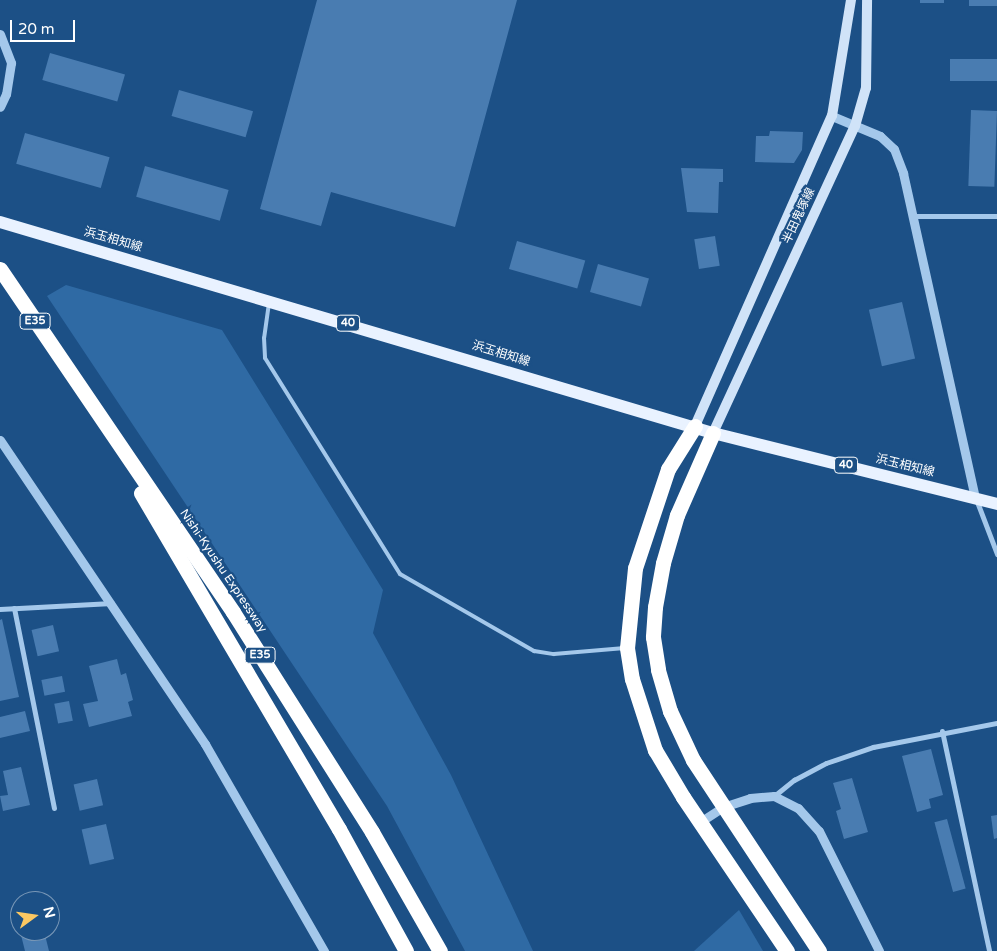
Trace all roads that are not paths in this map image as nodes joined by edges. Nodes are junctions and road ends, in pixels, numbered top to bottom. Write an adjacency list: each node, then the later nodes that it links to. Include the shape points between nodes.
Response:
1 (851, 0): 5 (main road, 半田鬼塚線, via 848,37)
2 (867, 0): 6 (main road, 半田鬼塚線, via 866,88)
3 (0, 34): 4 (street, via 11,63 6,94)
4 (0, 107)
5 (832, 116): 6 (street); 13 (main road, 半田鬼塚線)
6 (855, 126): 7 (street, via 880,136 894,149); 14 (main road, 半田鬼塚線)
7 (914, 216): 8 (street); 16 (street)
8 (997, 216)
9 (0, 222): 11 (main road, 浜玉相知線 / 40)
10 (2, 272): 12 (highway, Nishi-Kyushu Expressway / E35)
11 (270, 300): 13 (main road, 浜玉相知線 / 40); 22 (lane, via 264,338 265,358 400,574 534,651 554,654)
12 (67, 367): 30 (highway, Nishi-Kyushu Expressway / E35, via 339,829); 31 (highway, Nishi-Kyushu Expressway / E35, via 233,612 372,832)
13 (695, 426): 14 (main road, 浜玉相知線 / 40); 22 (highway, via 668,469 635,568)
14 (713, 433): 16 (main road, 浜玉相知線 / 40); 26 (highway, via 678,515 666,553 655,607 653,636 658,670 670,710 693,760)
15 (0, 440): 19 (street)
16 (975, 496): 17 (main road, 浜玉相知線 / 40); 18 (street)
17 (997, 504)
18 (997, 554)
19 (112, 603): 20 (street); 29 (street, via 205,744)
20 (14, 608): 21 (street); 27 (street)
21 (0, 609)
22 (627, 648): 28 (highway, via 640,711 655,750)
23 (997, 723): 24 (street)
24 (942, 731): 25 (street, via 826,763 794,780); 35 (street)
25 (774, 796): 26 (street, via 750,798); 34 (street, via 798,808 819,831)
26 (723, 807): 28 (street); 33 (highway)
27 (54, 808)
28 (700, 822): 32 (highway)
29 (324, 951)
30 (406, 951)
31 (440, 951)
32 (787, 951)
33 (819, 951)
34 (880, 951)
35 (989, 951)

